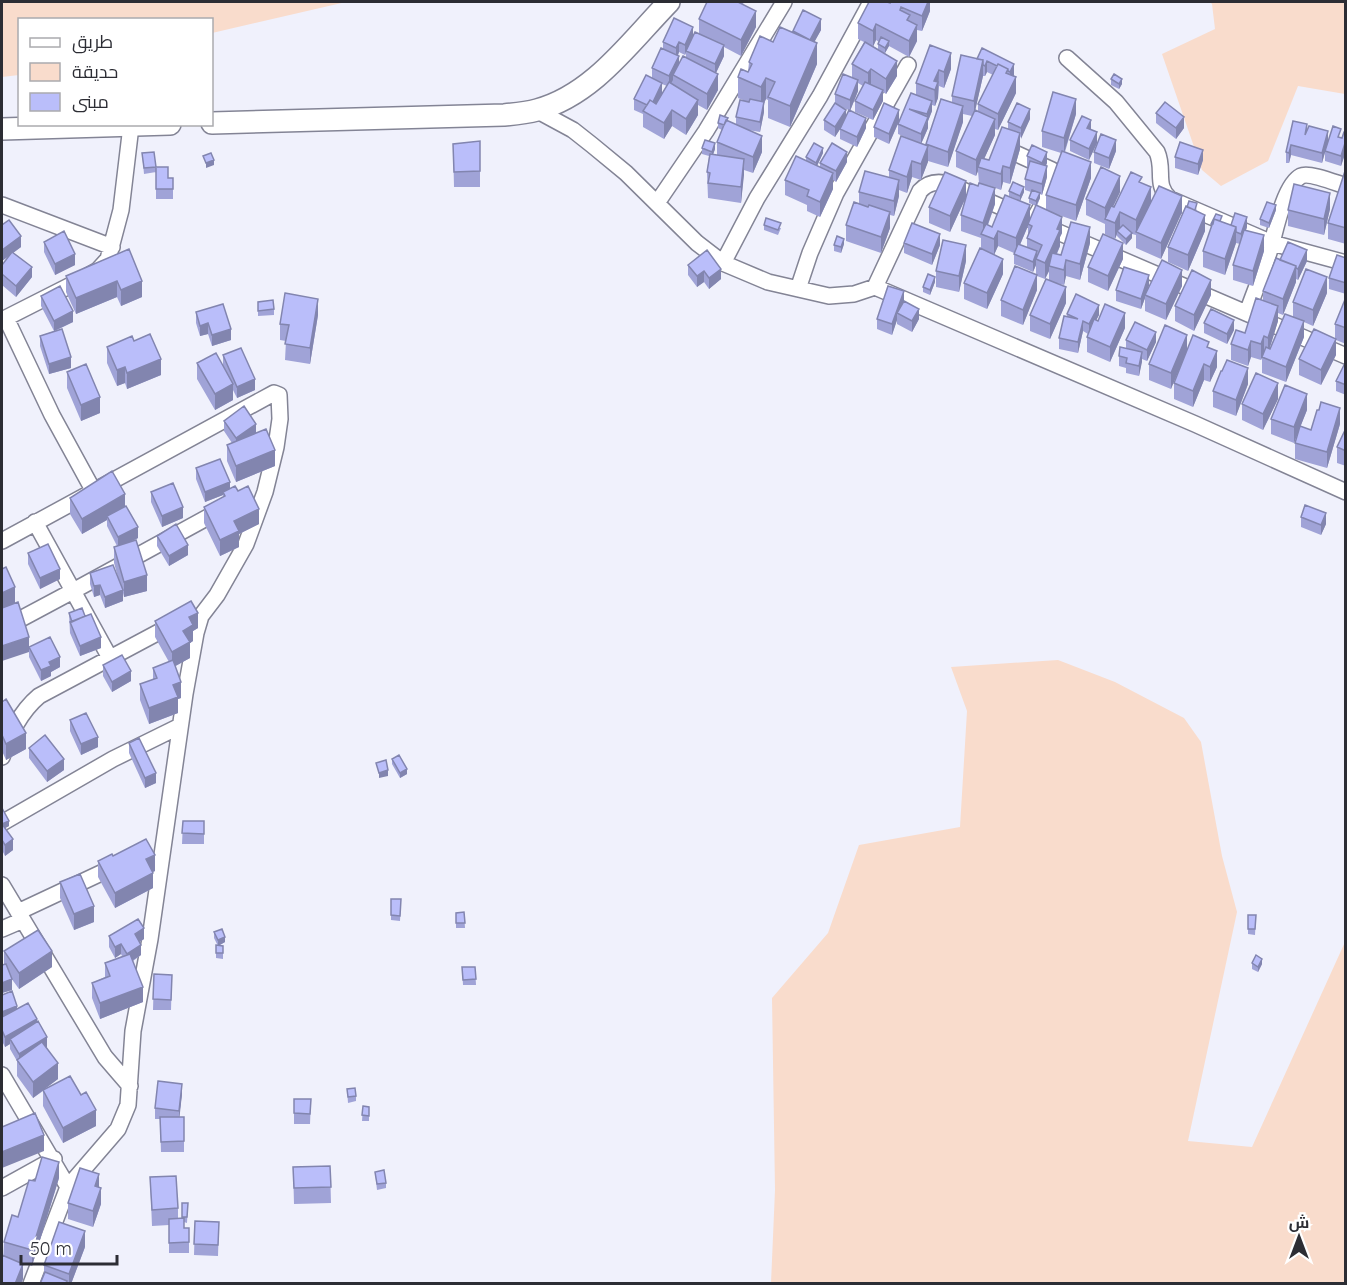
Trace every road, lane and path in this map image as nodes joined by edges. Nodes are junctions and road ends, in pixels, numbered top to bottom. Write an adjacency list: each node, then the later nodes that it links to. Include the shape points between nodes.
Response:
1 (669, 2): 6 (main road, via 597,78 565,99)
2 (784, 2): 12 (street)
3 (871, 2): 19 (street)
4 (1067, 58): 17 (street, via 1116,102 1157,152 1163,192)
5 (908, 65): 22 (street, via 836,194)
6 (536, 110): 7 (main road, via 504,115); 12 (street, via 573,130)
7 (213, 123)
8 (131, 126): 9 (main road); 18 (street, via 121,210)
9 (2, 129)
10 (1017, 154): 15 (street, via 1053,173)
11 (1346, 186): 17 (street, via 1308,175 1300,177 1280,210)
12 (657, 203): 19 (street)
13 (2, 205): 14 (street)
14 (17, 210): 16 (street); 18 (street)
15 (1033, 221): 21 (street, via 948,184 925,186); 23 (street)
16 (5, 224)
17 (1272, 243): 20 (street); 23 (street)
18 (112, 247): 24 (street, via 98,270)
19 (723, 263): 22 (street, via 768,282)
20 (1346, 263)
21 (874, 287): 22 (street, via 830,296); 28 (street)
22 (798, 289)
23 (1248, 313): 25 (street)
24 (4, 319): 26 (street)
25 (1346, 356)
26 (93, 490): 27 (street, via 276,393 280,419); 29 (street)
27 (265, 492): 31 (street, via 206,518); 32 (street, via 246,544)
28 (1346, 492)
29 (36, 522): 30 (street); 31 (street)
30 (2, 541)
31 (73, 591): 33 (street); 34 (street)
32 (201, 616): 34 (street, via 184,619); 35 (street)
33 (2, 628)
34 (110, 658): 36 (street, via 32,702 17,722)
35 (180, 726): 37 (street, via 122,754); 38 (street)
36 (2, 757)
37 (2, 823)
38 (163, 844): 40 (street); 43 (street, via 133,1030)
39 (2, 885): 40 (street)
40 (21, 916): 41 (street); 43 (street, via 105,1057)
41 (2, 929)
42 (2, 1075): 44 (street)
43 (130, 1086): 46 (street, via 128,1105 118,1129)
44 (7, 1097): 45 (street)
45 (54, 1160): 46 (street); 47 (street)
46 (68, 1187): 48 (street)
47 (2, 1188)
48 (31, 1284)

